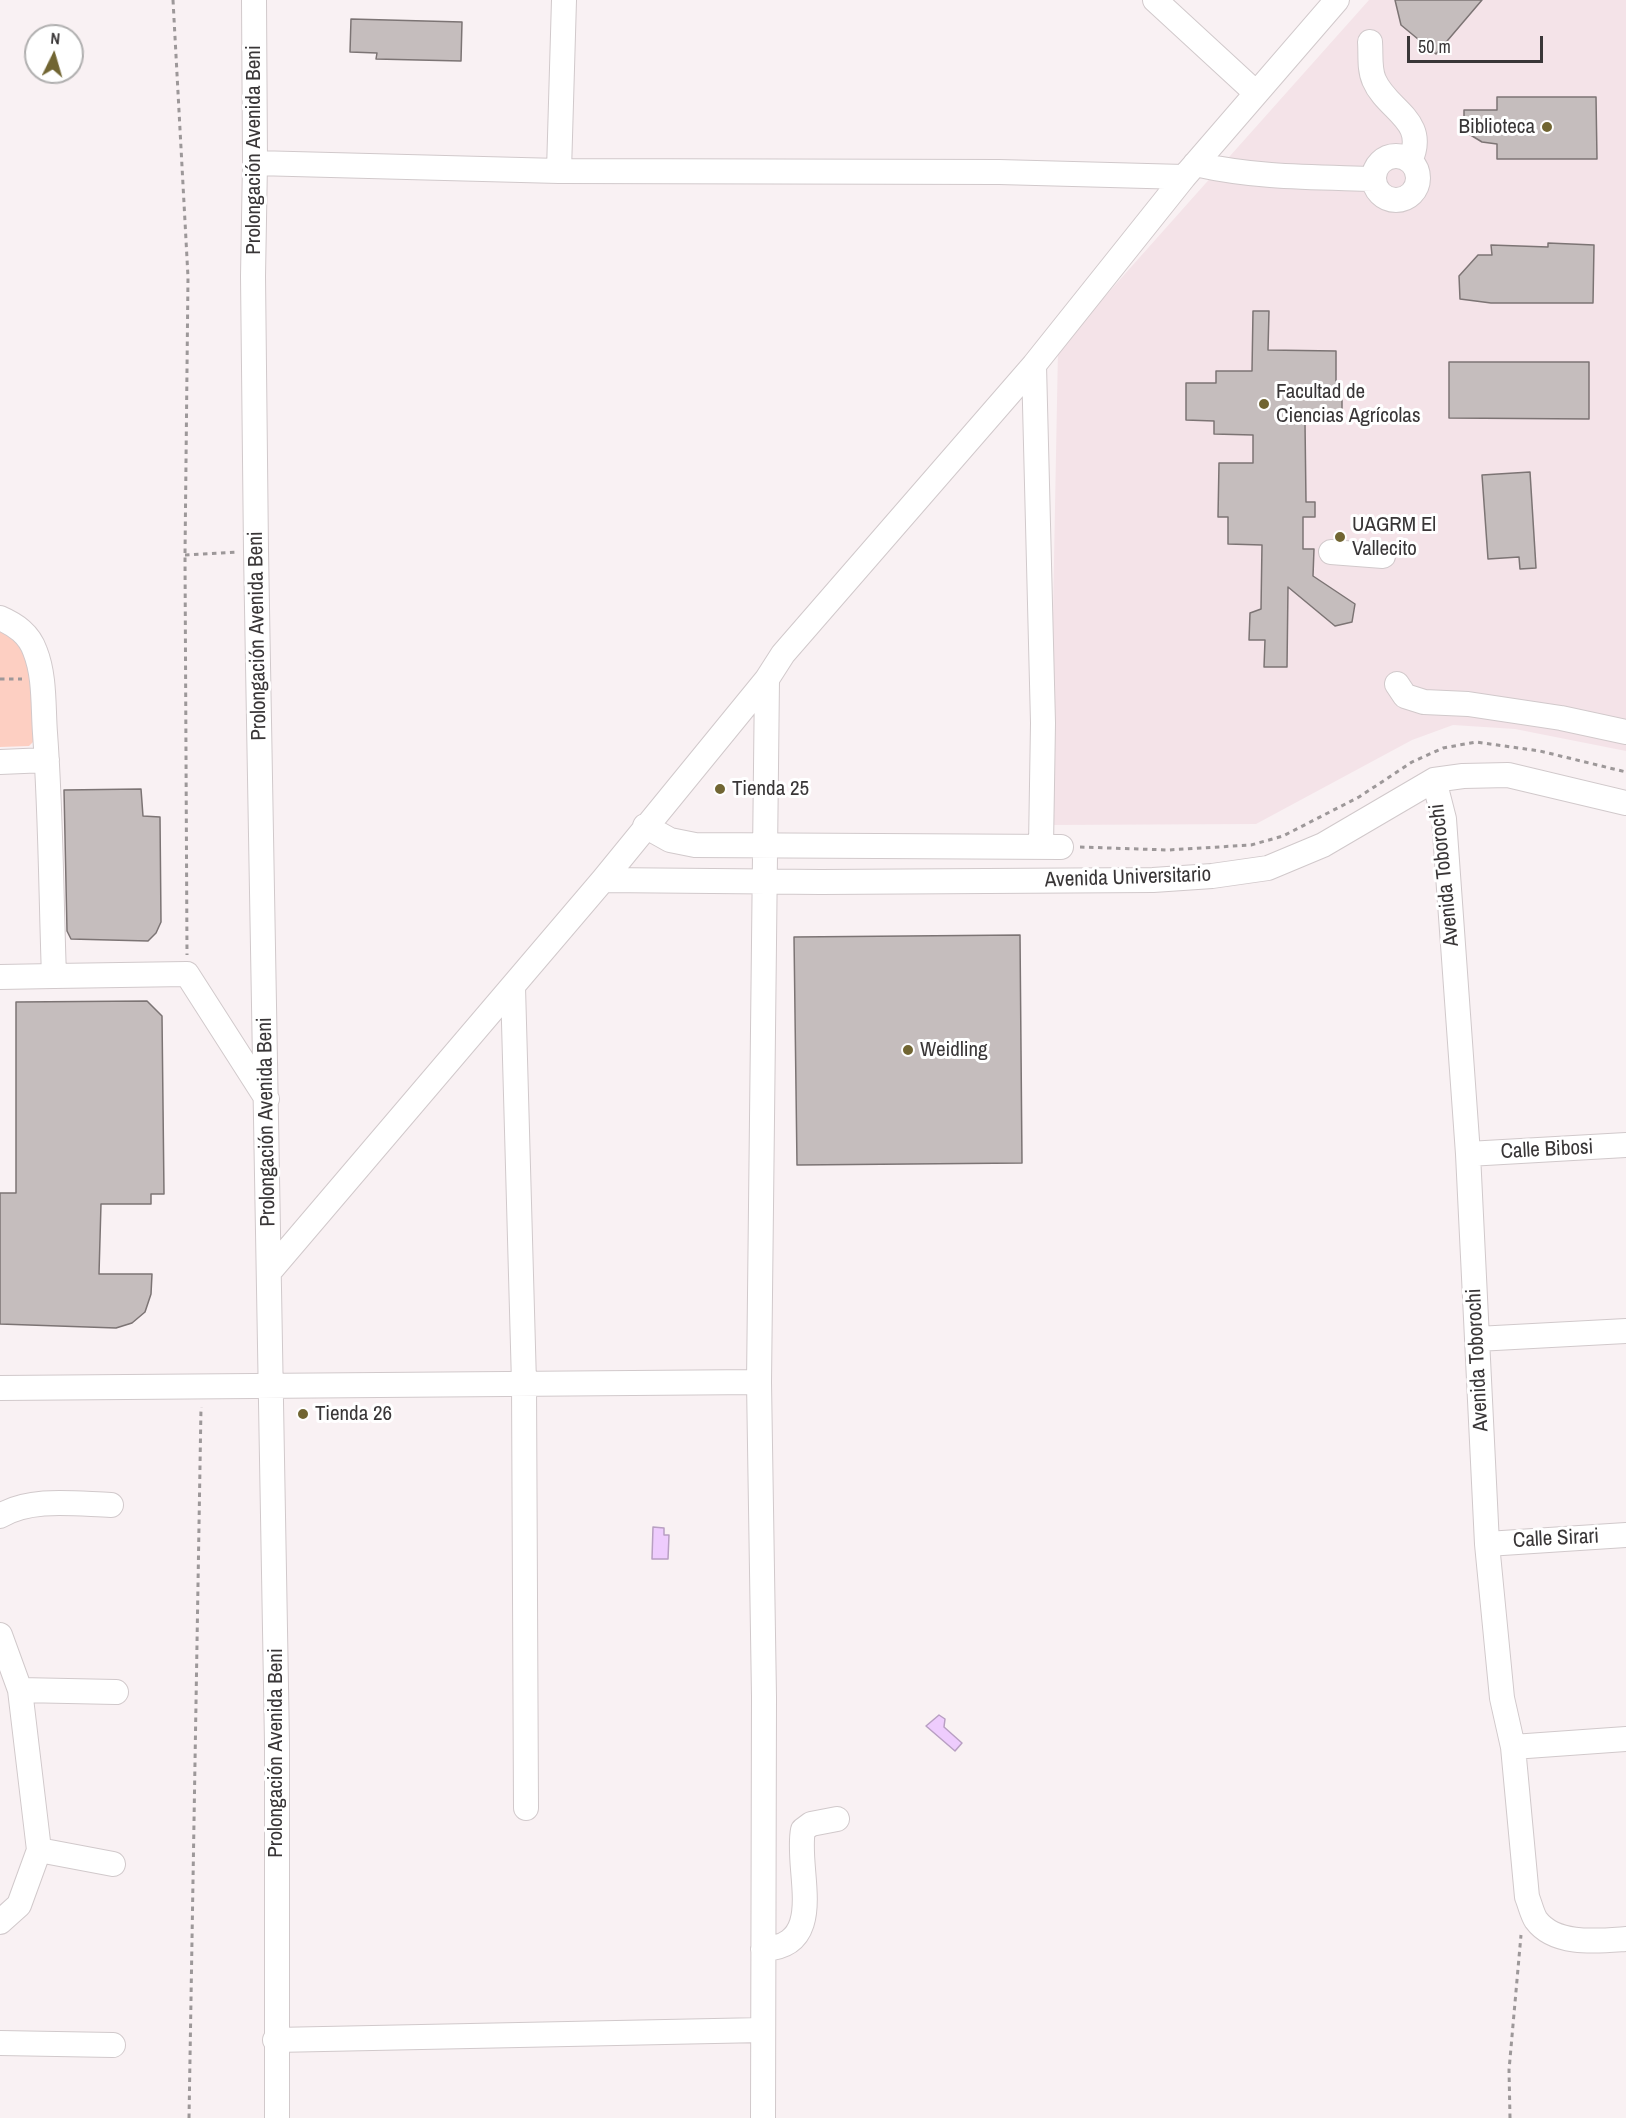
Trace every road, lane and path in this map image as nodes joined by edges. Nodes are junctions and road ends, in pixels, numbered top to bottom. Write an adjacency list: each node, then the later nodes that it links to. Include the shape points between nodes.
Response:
1 (173, 0): 16 (path, via 188,277)
2 (254, 0): 9 (street, Prolongación Avenida Beni)
3 (564, 0): 11 (street)
4 (1155, 0): 7 (street)
5 (1337, 0): 7 (street)
6 (1370, 42): 8 (street, via 1374,81 1389,102 1407,117 1412,129 1416,147)
7 (1256, 93): 10 (street)
8 (1410, 161): 12 (street, via 1397,155 1383,160); 12 (street, via 1418,180 1406,197 1385,197)
9 (255, 163): 11 (street); 14 (street, Prolongación Avenida Beni)
10 (1190, 170): 11 (street); 12 (street); 13 (street)
11 (559, 171)
12 (1374, 179)
13 (1034, 365): 19 (street, via 783,654); 28 (street, via 1043,723)
14 (256, 551): 16 (path); 36 (street, Prolongación Avenida Beni)
15 (1331, 552): 17 (street)
16 (185, 555): 32 (path)
17 (1383, 556)
18 (0, 618): 22 (street, via 19,628 37,655)
19 (767, 679): 27 (street); 29 (street)
20 (1396, 684): 21 (street, via 1405,696 1424,702 1468,704)
21 (1626, 732)
22 (47, 760): 23 (street); 33 (street)
23 (0, 762)
24 (1626, 772): 28 (path, via 1540,751 1476,742 1443,748 1412,762 1359,797 1283,836 1251,845 1168,850)
25 (1434, 780): 26 (street, Avenida Universitario, via 1508,775); 31 (street, Avenida Universitario, via 1323,844 1268,868 1153,880); 38 (street, Avenida Toborochi, via 1444,819)
26 (1626, 803)
27 (645, 826): 29 (street, via 670,840 695,845); 30 (street)
28 (1051, 846): 29 (street)
29 (764, 847): 31 (street)
30 (603, 880): 31 (street, Avenida Universitario); 35 (street)
31 (765, 882): 42 (street)
32 (187, 974): 33 (street); 36 (street)
33 (54, 976): 34 (street)
34 (0, 977)
35 (513, 987): 39 (street); 43 (street)
36 (267, 1099): 39 (street, Prolongación Avenida Beni)
37 (1626, 1145): 38 (street, Calle Bibosi)
38 (1468, 1154): 41 (street, Avenida Toborochi)
39 (270, 1271): 46 (street, Prolongación Avenida Beni)
40 (1626, 1331): 41 (street)
41 (1477, 1339): 50 (street, Avenida Toborochi)
42 (759, 1382): 43 (street); 63 (street)
43 (524, 1383): 46 (street); 56 (street)
44 (201, 1387): 45 (street); 46 (street); 68 (path)
45 (0, 1388)
46 (270, 1388): 65 (street, Prolongación Avenida Beni, via 278,1742)
47 (111, 1505): 48 (street, via 13,1508)
48 (0, 1516)
49 (1626, 1535): 50 (street, Calle Sirari)
50 (1487, 1544): 55 (street, Avenida Toborochi, via 1503,1698)
51 (0, 1635): 52 (street)
52 (20, 1690): 53 (street); 58 (street)
53 (116, 1692)
54 (1626, 1740): 55 (street)
55 (1513, 1747): 62 (street, Avenida Toborochi, via 1527,1898 1536,1919 1549,1931 1584,1942)
56 (526, 1808)
57 (837, 1819): 63 (street, via 811,1824 803,1830 803,1922 787,1943)
58 (39, 1850): 59 (street); 60 (street, via 20,1905)
59 (113, 1864)
60 (0, 1922)
61 (1521, 1931): 71 (path, via 1509,2070)
62 (1626, 1939)
63 (763, 1949): 64 (street)
64 (763, 2030): 65 (street); 70 (street)
65 (275, 2040): 69 (street, Prolongación Avenida Beni)
66 (0, 2043): 67 (street)
67 (113, 2045)
68 (189, 2118)
69 (277, 2118)
70 (763, 2118)
71 (1510, 2118)

